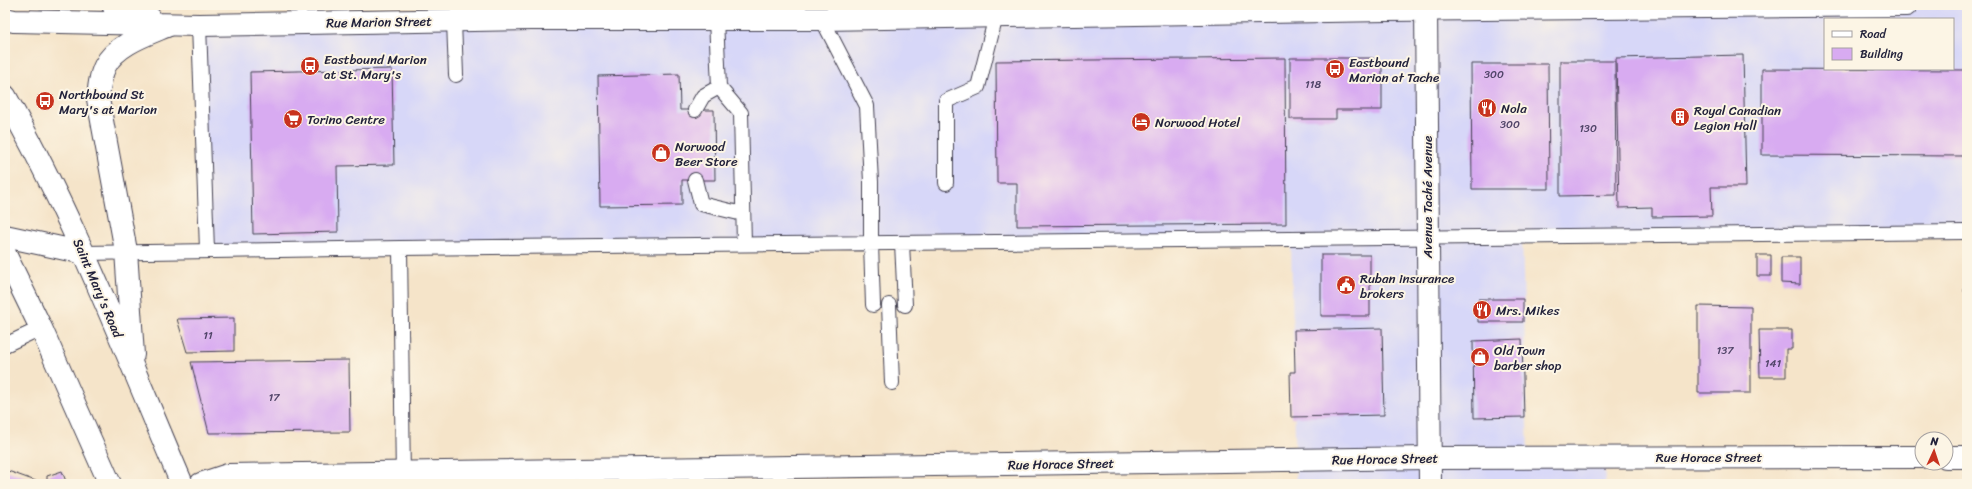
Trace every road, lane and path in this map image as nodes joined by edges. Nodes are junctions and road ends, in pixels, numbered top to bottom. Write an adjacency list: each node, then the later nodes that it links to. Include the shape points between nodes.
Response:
1 (113, 5): 14 (main road)
2 (578, 5): 9 (main road)
3 (770, 5): 11 (main road)
4 (1906, 5): 5 (main road, Rue Marion Street)
5 (1426, 7): 6 (main road, Rue Marion Street); 25 (main road, Avenue Taché Avenue)
6 (1093, 10): 7 (main road, Rue Marion Street)
7 (996, 16): 12 (main road, Rue Marion Street); 21 (lane, via 978,87 946,101)
8 (5, 19): 14 (main road, Rue Marion Street)
9 (548, 19): 10 (main road, Rue Marion Street); 13 (main road, Rue Marion Street)
10 (716, 19): 11 (main road, Rue Marion Street); 17 (lane)
11 (798, 19): 12 (main road, Rue Marion Street)
12 (822, 19): 26 (lane, via 867,106)
13 (454, 21): 15 (main road, Rue Marion Street); 16 (lane)
14 (169, 25): 15 (main road, Rue Marion Street); 31 (main road, via 117,52 105,65 100,80 98,99)
15 (199, 25): 30 (lane)
16 (456, 75)
17 (719, 88): 19 (lane, via 703,96); 22 (lane, via 741,113)
18 (5, 96): 32 (main road, Saint Mary's Road, via 29,139)
19 (695, 110)
20 (695, 180): 22 (lane, via 701,204)
21 (946, 183)
22 (743, 214): 28 (lane)
23 (1967, 232): 25 (lane)
24 (5, 236): 32 (main road)
25 (1427, 237): 27 (lane); 44 (main road, Avenue Taché Avenue)
26 (871, 243): 27 (lane); 28 (lane); 34 (lane)
27 (902, 243): 36 (lane)
28 (744, 244): 29 (lane)
29 (400, 248): 30 (lane); 45 (lane)
30 (207, 250): 31 (lane)
31 (126, 251): 32 (lane); 39 (main road)
32 (84, 253): 39 (main road, Saint Mary's Road)
33 (5, 254): 37 (main road)
34 (873, 305)
35 (889, 305): 40 (lane)
36 (905, 305)
37 (41, 328): 38 (lane); 46 (main road)
38 (5, 346)
39 (134, 373): 47 (main road, Saint Mary's Road)
40 (892, 384)
41 (1914, 457): 44 (main road, Rue Horace Street)
42 (1954, 457): 43 (main road)
43 (1967, 457)
44 (1429, 458): 45 (main road, Rue Horace Street); 49 (main road, Avenue Taché Avenue)
45 (404, 478): 48 (main road, Rue Horace Street, via 228,475)
46 (110, 484)
47 (182, 484)
48 (201, 484)
49 (1430, 484)

